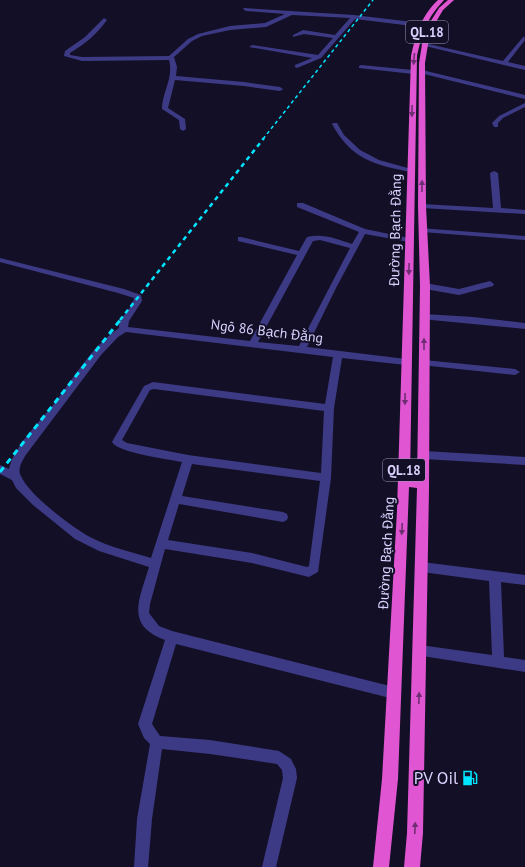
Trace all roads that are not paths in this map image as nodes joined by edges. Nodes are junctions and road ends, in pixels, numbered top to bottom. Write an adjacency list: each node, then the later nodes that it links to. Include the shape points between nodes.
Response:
1 (441, 0): 7 (highway, QL.18, via 427,14)
2 (451, 0): 11 (highway, QL.18, via 433,20)
3 (246, 9): 4 (street)
4 (291, 13): 5 (street); 14 (street, via 266,25 230,28 200,35 186,43)
5 (354, 17): 7 (street); 9 (street)
6 (104, 20): 14 (street, via 98,29 67,52 67,56 82,59)
7 (421, 25): 19 (highway, QL.18, one-way to 19, via 414,56)
8 (294, 36): 9 (street, via 303,32)
9 (337, 36): 13 (street)
10 (524, 38): 15 (street)
11 (424, 45): 15 (street); 19 (highway, QL.18)
12 (252, 47): 13 (street)
13 (317, 57): 16 (street)
14 (171, 58): 20 (street, via 174,67)
15 (505, 63): 18 (street)
16 (297, 66)
17 (361, 67): 19 (street)
18 (525, 68)
19 (418, 72): 22 (street); 27 (highway, Đường Bạch Đằng / QL.18, one-way to 27); 30 (highway, Đường Bạch Đằng / QL.18, one-way to 19)
20 (172, 78): 21 (street); 26 (street, via 165,109 182,119)
21 (280, 89)
22 (525, 97)
23 (525, 105): 25 (street, via 501,117 495,123)
24 (335, 124): 27 (street, via 352,148 373,161)
25 (496, 126)
26 (183, 129)
27 (411, 170): 37 (highway, Đường Bạch Đằng / QL.18)
28 (494, 173): 31 (street)
29 (300, 205): 34 (street)
30 (422, 206): 31 (street); 33 (highway, Đường Bạch Đằng / QL.18)
31 (497, 211): 32 (street)
32 (525, 212)
33 (422, 230): 35 (street); 42 (highway, Đường Bạch Đằng / QL.18)
34 (363, 231): 37 (street); 38 (street)
35 (525, 238)
36 (241, 239): 39 (street)
37 (409, 240): 49 (highway, Đường Bạch Đằng / QL.18, one-way to 49)
38 (354, 247): 39 (street, via 312,237); 47 (street)
39 (301, 254): 46 (street)
40 (0, 260): 45 (street, via 138,297 138,303 124,323)
41 (490, 284): 42 (street, via 459,292)
42 (424, 286): 43 (highway, Đường Bạch Đằng / QL.18)
43 (424, 317): 44 (street); 50 (highway, Đường Bạch Đằng / QL.18, one-way to 43)
44 (525, 326)
45 (124, 329): 46 (street, Ngõ 86 Bạch Đằng); 57 (street, via 92,360 23,452 16,463)
46 (253, 343): 47 (street, Ngõ 86 Bạch Đằng)
47 (302, 350): 48 (street, Ngõ 86 Bạch Đằng)
48 (338, 354): 49 (street, Ngõ 86 Bạch Đằng); 52 (street)
49 (406, 362): 59 (highway, Đường Bạch Đằng / QL.18, one-way to 59)
50 (424, 363): 51 (street); 53 (highway, Đường Bạch Đằng / QL.18)
51 (515, 372)
52 (329, 408): 54 (street, via 159,385 146,388 117,442 125,446); 58 (street)
53 (424, 455): 55 (street); 60 (highway, Đường Bạch Đằng / QL.18)
54 (188, 459): 58 (street); 61 (street)
55 (525, 461)
56 (0, 469): 57 (street)
57 (15, 477): 64 (street, via 49,512 77,535 100,546)
58 (326, 478): 63 (street, via 312,570 306,572 252,558)
59 (404, 482): 60 (highway); 72 (highway, Đường Bạch Đằng / QL.18, one-way to 72)
60 (423, 484): 65 (highway, Đường Bạch Đằng / QL.18)
61 (175, 499): 62 (street); 63 (street)
62 (283, 517)
63 (161, 544): 64 (street)
64 (155, 564): 68 (street, via 143,614 146,622 155,631)
65 (422, 567): 66 (street); 69 (highway, Đường Bạch Đằng / QL.18)
66 (495, 576): 67 (street); 70 (street)
67 (525, 580)
68 (172, 637): 72 (street); 73 (street, via 145,724 149,733)
69 (420, 651): 70 (street); 77 (highway, Đường Bạch Đằng / QL.18, one-way to 69)
70 (498, 662): 71 (street)
71 (525, 666)
72 (394, 692): 76 (highway, Đường Bạch Đằng / QL.18, via 390,779)
73 (158, 742): 74 (street, via 147,791); 75 (street, via 210,747 279,758 286,762 290,778)
74 (141, 867)
75 (269, 867)
76 (381, 867)
77 (412, 867)

